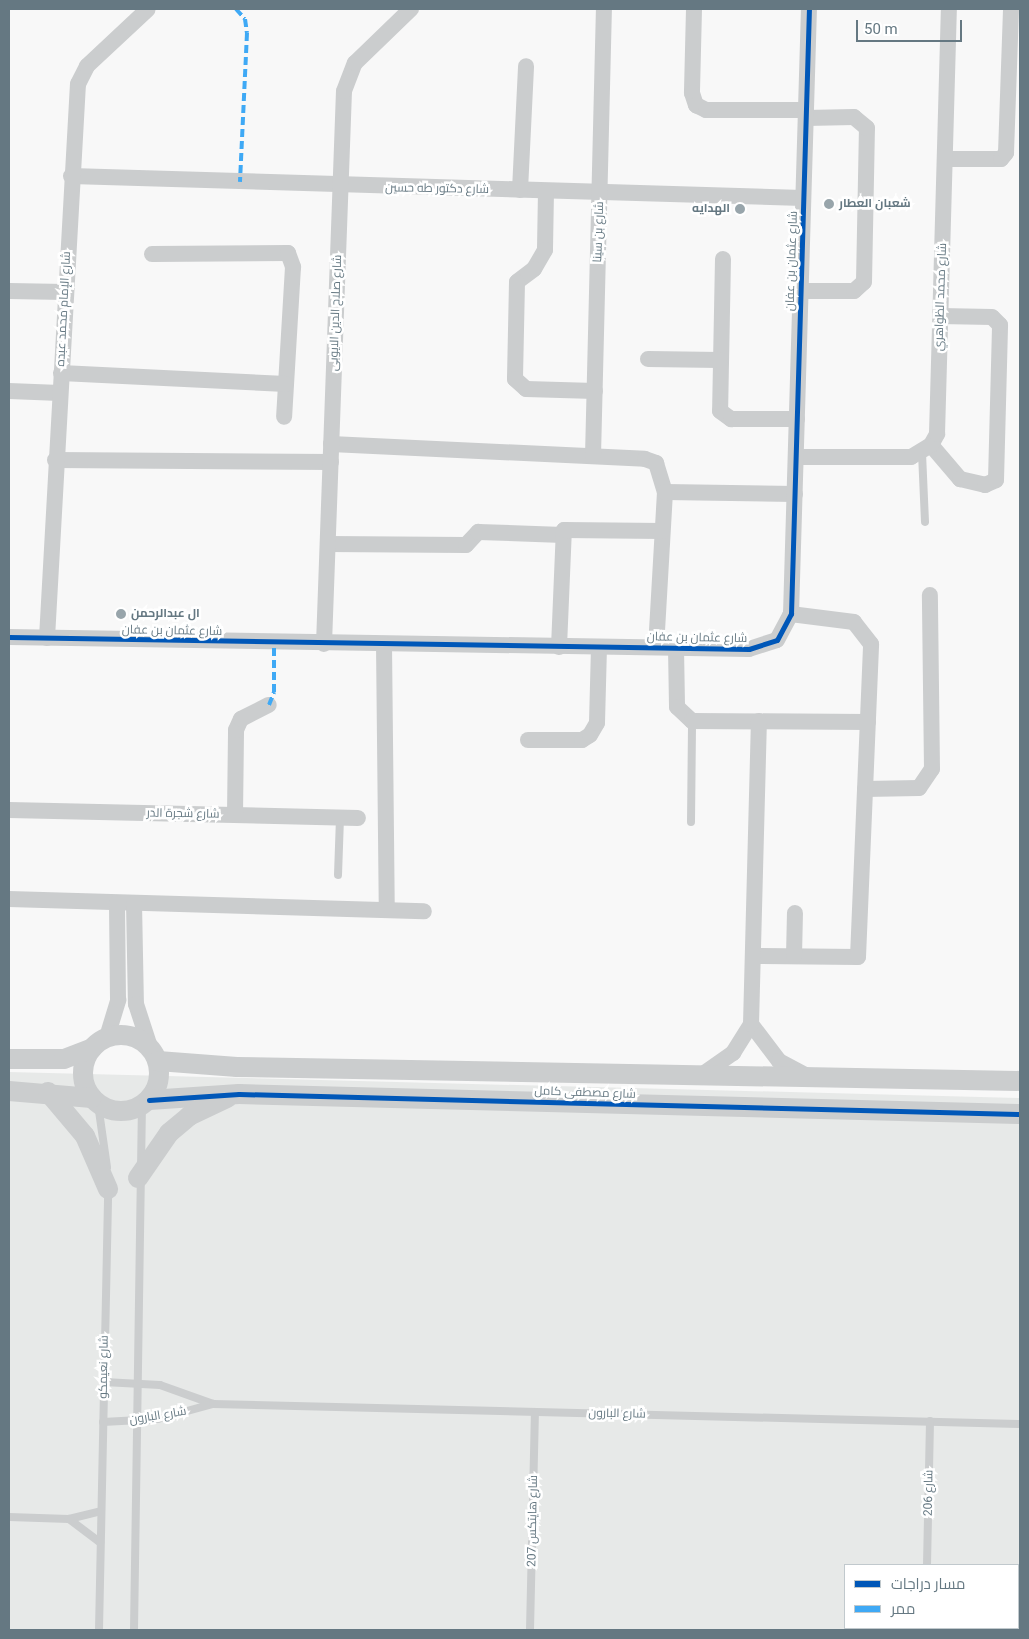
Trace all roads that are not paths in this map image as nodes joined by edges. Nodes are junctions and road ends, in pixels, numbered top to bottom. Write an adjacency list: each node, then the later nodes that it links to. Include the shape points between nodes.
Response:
1 (148, 9): 11 (street, شارع الإمام محمد عبده, via 87,66 78,84)
2 (411, 9): 12 (street, شارع صلاح الدين الايوبى, via 355,63 347,77)
3 (604, 9): 15 (street, شارع بن سينا)
4 (694, 9): 9 (street, via 692,93 696,105 706,110)
5 (809, 9): 9 (street, شارع عثمان بن عفان)
6 (949, 9): 10 (street, شارع محمد الظواهري)
7 (1011, 9): 10 (street, via 1006,153 1001,159)
8 (526, 66): 13 (street)
9 (806, 114): 16 (street, شارع عثمان بن عفان); 21 (street, via 854,118 867,128 864,282 854,291)
10 (944, 159): 22 (street, شارع محمد الظواهري)
11 (71, 176): 12 (street, شارع دكتور طه حسين); 20 (street, شارع الإمام محمد عبده)
12 (340, 187): 13 (street, شارع دكتور طه حسين); 32 (street, شارع صلاح الدين الايوبى)
13 (520, 190): 14 (street, شارع دكتور طه حسين)
14 (546, 191): 15 (street, شارع دكتور طه حسين); 28 (street, via 545,250 534,269 517,282 515,379 526,389)
15 (600, 192): 16 (street, شارع دكتور طه حسين); 28 (street, شارع بن سينا)
16 (804, 198): 21 (street, شارع عثمان بن عفان)
17 (152, 254): 26 (street, via 288,253 293,267)
18 (723, 259): 24 (street)
19 (9, 291): 20 (street)
20 (65, 292): 25 (street, شارع الإمام محمد عبده)
21 (801, 292): 31 (street, شارع عثمان بن عفان)
22 (940, 316): 33 (street, شارع محمد الظواهري, via 937,434); 33 (street, via 992,317 1000,325 996,480 985,484 960,479)
23 (648, 359): 24 (street)
24 (720, 360): 31 (street, via 720,411 724,416)
25 (61, 373): 26 (street); 29 (street, شارع الإمام محمد عبده)
26 (286, 384): 30 (street)
27 (9, 391): 29 (street)
28 (595, 391): 34 (street, شارع بن سينا)
29 (60, 393): 36 (street, شارع الإمام محمد عبده)
30 (284, 416)
31 (797, 419): 35 (street, شارع عثمان بن عفان)
32 (331, 444): 34 (street); 37 (street, شارع صلاح الدين الايوبى)
33 (927, 449): 35 (street, via 900,458); 40 (lane)
34 (593, 456): 38 (street, via 656,463)
35 (796, 457): 39 (street, شارع عثمان بن عفان)
36 (55, 460): 37 (street); 47 (street, شارع الإمام محمد عبده)
37 (331, 462): 43 (street, شارع صلاح الدين الايوبى)
38 (665, 492): 39 (street); 41 (street)
39 (795, 494): 45 (street, شارع عثمان بن عفان)
40 (925, 522)
41 (662, 531): 42 (street, via 570,528); 52 (street)
42 (563, 536): 43 (street, via 478,532 466,544); 50 (street)
43 (328, 544): 48 (street, شارع صلاح الدين الايوبى)
44 (930, 595): 59 (street, via 932,769 919,788)
45 (791, 614): 53 (street, شارع عثمان بن عفان, via 777,640 764,647); 57 (street, via 854,622 868,634)
46 (9, 637): 47 (street, شارع عثمان بن عفان)
47 (47, 638): 48 (street, شارع عثمان بن عفان)
48 (324, 644): 49 (street, شارع عثمان بن عفان)
49 (384, 644): 50 (street, شارع عثمان بن عفان); 69 (street)
50 (559, 647): 51 (street, شارع عثمان بن عفان)
51 (599, 647): 52 (street, شارع عثمان بن عفان); 58 (street, via 597,723 590,735 582,740)
52 (656, 647): 53 (street, شارع عثمان بن عفان)
53 (676, 648): 55 (street, via 677,707)
54 (269, 705): 61 (street, via 241,720 236,730)
55 (692, 721): 56 (street); 64 (lane)
56 (759, 721): 57 (street); 72 (street)
57 (868, 722): 59 (street)
58 (528, 740)
59 (865, 790): 73 (street, via 858,957)
60 (9, 810): 61 (street, شارع شجرة الدر)
61 (235, 815): 62 (street, شارع شجرة الدر)
62 (340, 817): 63 (street, شارع شجرة الدر); 65 (lane)
63 (358, 818)
64 (691, 822)
65 (338, 875)
66 (9, 899): 67 (street)
67 (118, 903): 68 (street); 75 (street, via 118,1000)
68 (134, 903): 69 (street); 76 (street, via 136,1004)
69 (387, 910): 70 (street)
70 (424, 911)
71 (795, 913): 73 (street)
72 (753, 956): 73 (street); 74 (street)
73 (794, 956)
74 (751, 1024): 80 (street, via 733,1053); 81 (street, via 779,1061)
75 (99, 1042): 76 (street, via 125,1034); 78 (street, via 64,1059); 87 (street, via 83,1068)
76 (154, 1054): 79 (street, شارع مصطفى كامل); 88 (street, via 159,1078)
77 (9, 1059): 78 (street)
78 (38, 1060): 84 (street, via 45,1076)
79 (217, 1066): 80 (street, شارع مصطفى كامل); 85 (street, via 205,1080)
80 (703, 1074): 81 (street, شارع مصطفى كامل)
81 (806, 1076): 82 (street, شارع مصطفى كامل)
82 (1020, 1081)
83 (9, 1091): 84 (street)
84 (43, 1092): 87 (street); 91 (street, via 85,1136)
85 (216, 1094): 86 (street, شارع مصطفى كامل); 88 (street, شارع مصطفى كامل)
86 (239, 1094): 89 (street, شارع مصطفى كامل); 90 (street, via 213,1103 176,1128 151,1154)
87 (95, 1101): 88 (street, via 116,1112); 91 (lane, شارع نعيمكو)
88 (146, 1102): 90 (lane)
89 (1020, 1114)
90 (138, 1178): 93 (lane)
91 (108, 1188): 92 (lane, شارع نعيمكو)
92 (104, 1382): 93 (lane, شارع البارون); 96 (lane, شارع نعيمكو)
93 (136, 1383): 94 (lane, شارع البارون, via 178,1389); 97 (lane)
94 (213, 1404): 95 (lane, شارع البارون); 97 (lane, شارع البارون)
95 (536, 1412): 98 (lane, شارع البارون); 107 (lane, شارع هايتكس 207)
96 (103, 1422): 97 (lane, شارع البارون); 100 (lane, شارع نعيمكو)
97 (134, 1422): 106 (lane)
98 (930, 1422): 99 (lane, شارع البارون); 104 (lane, شارع 206)
99 (1020, 1424)
100 (101, 1511): 102 (lane); 103 (lane, شارع نعيمكو)
101 (9, 1517): 102 (lane)
102 (69, 1519): 103 (lane)
103 (100, 1542): 105 (lane, شارع نعيمكو)
104 (927, 1564)
105 (99, 1630)
106 (134, 1630)
107 (530, 1630)

